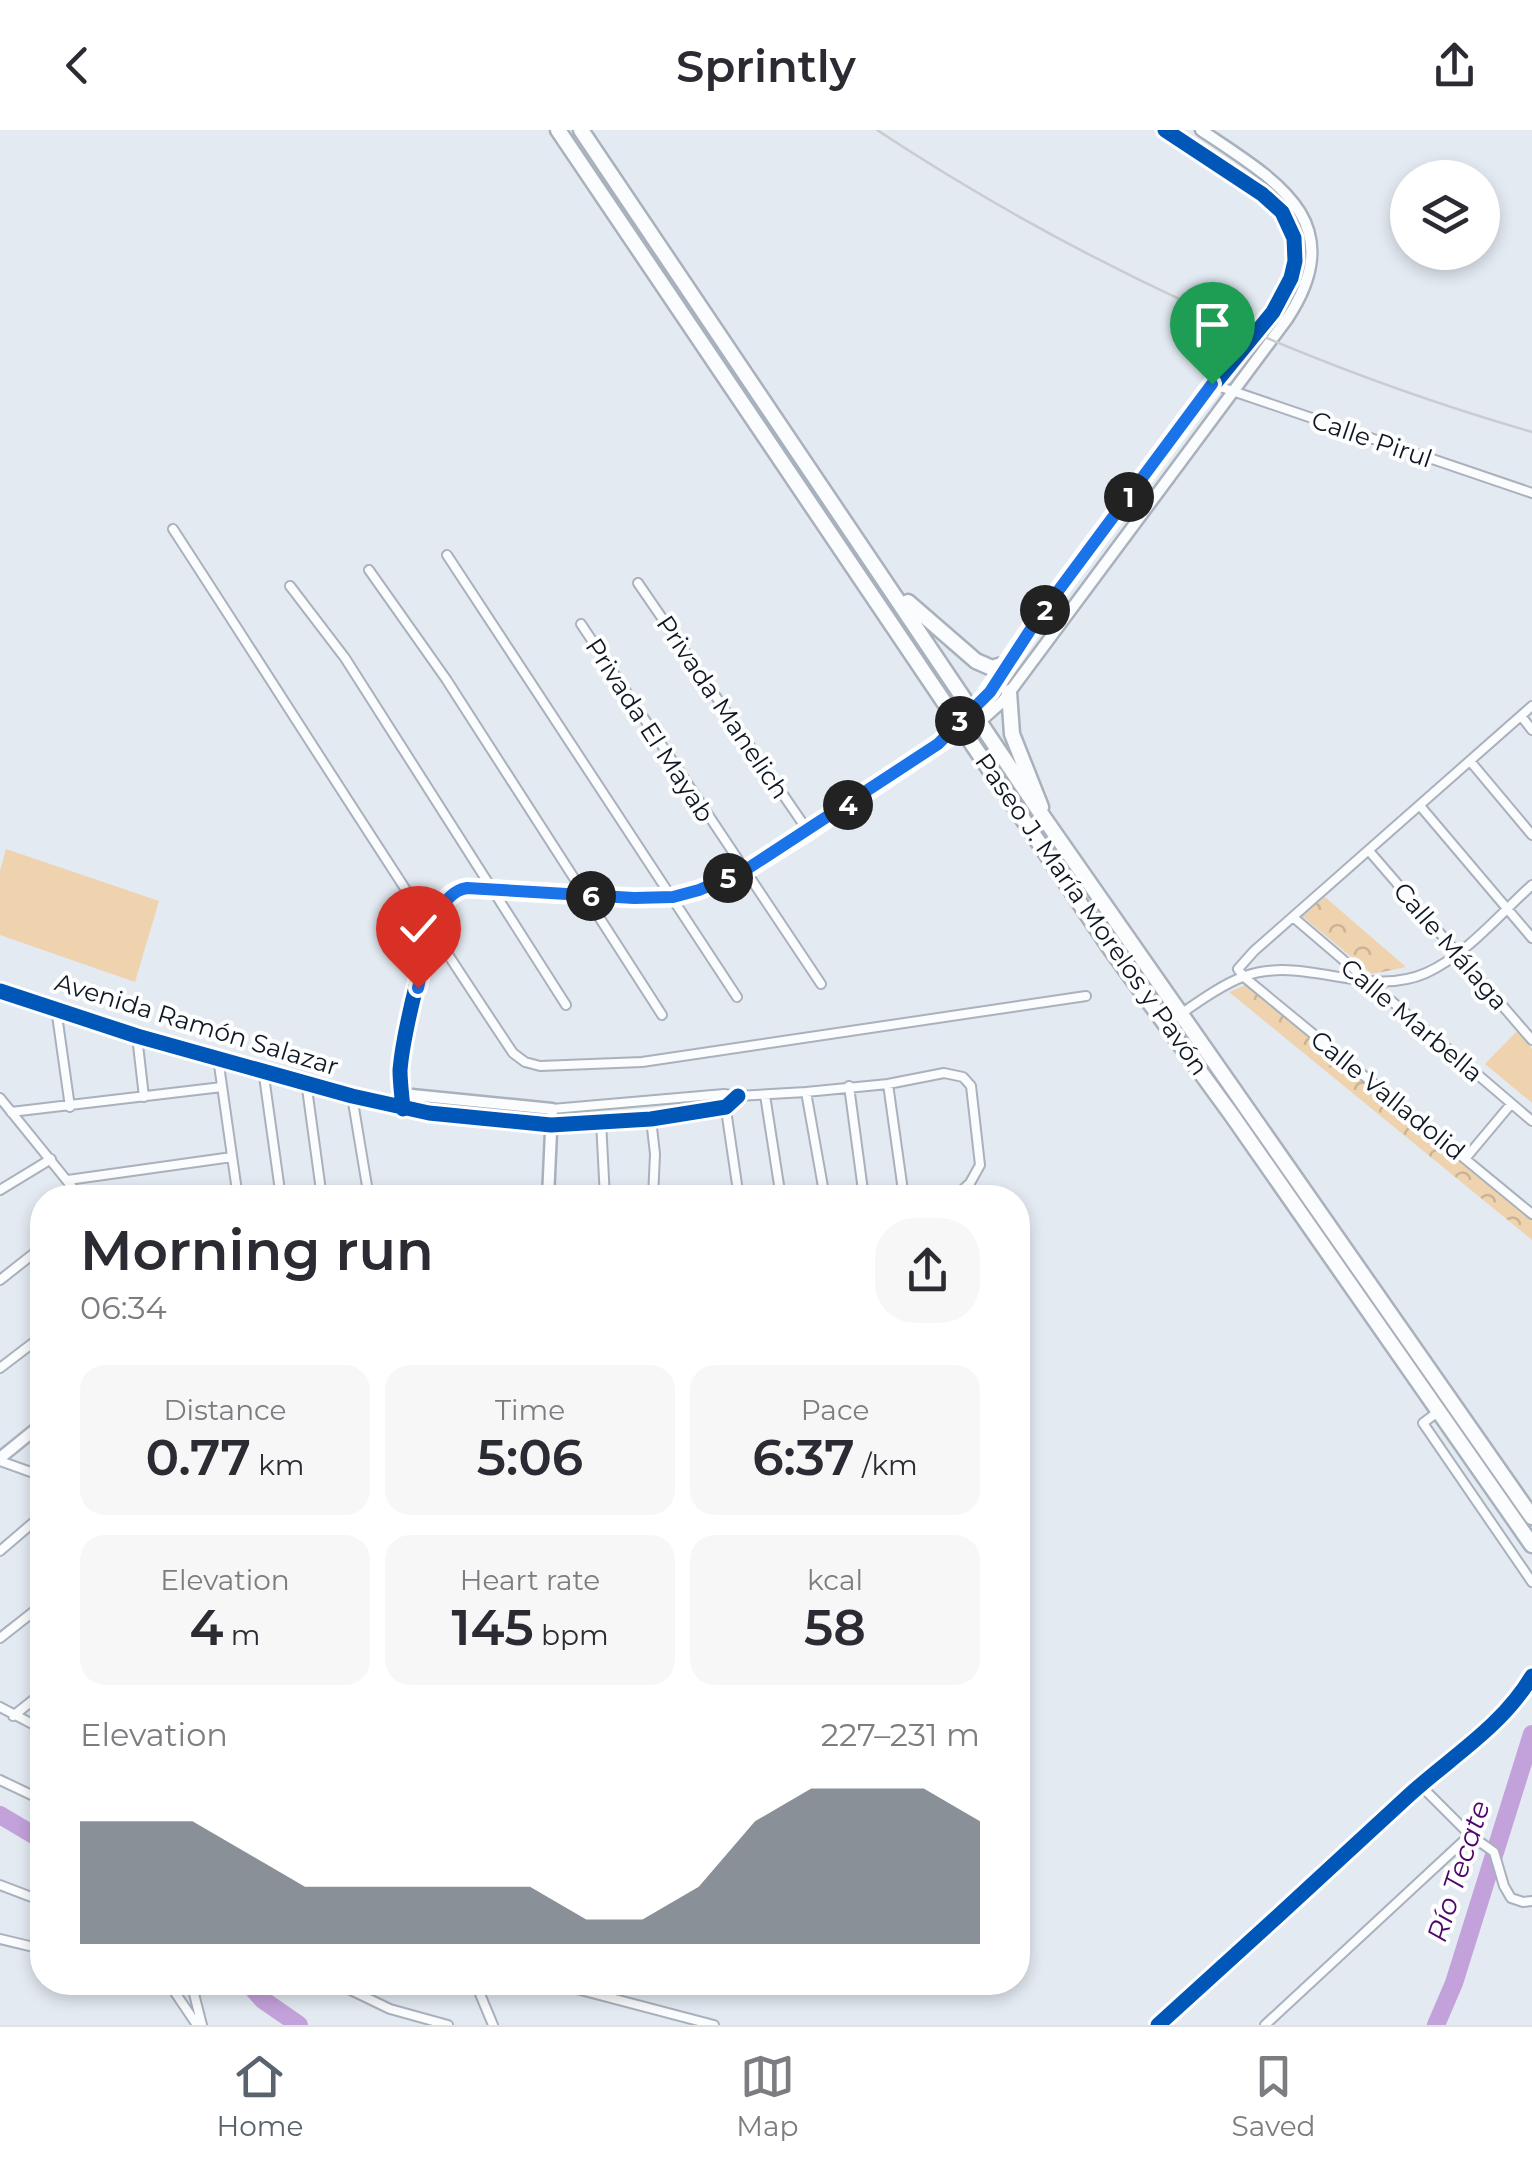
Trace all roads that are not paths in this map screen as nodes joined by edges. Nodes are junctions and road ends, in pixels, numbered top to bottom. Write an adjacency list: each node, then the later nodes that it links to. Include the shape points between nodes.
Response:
1 (558, 130): 20 (highway, Paseo J. María Morelos y Pavón)
2 (581, 130): 13 (highway, Paseo J. María Morelos y Pavón)
3 (1165, 130): 5 (street, via 1270,200 1294,238 1295,261 1282,299)
4 (1201, 130): 6 (street, via 1289,196 1307,221 1312,243 1296,306)
5 (1212, 384): 6 (street, Calle Pirul); 15 (street)
6 (1232, 391): 7 (street, Calle Pirul); 16 (street)
7 (1532, 493)
8 (172, 529): 35 (street)
9 (447, 555): 32 (street)
10 (370, 570): 31 (street)
11 (638, 583): 25 (street, Privada Manelich)
12 (290, 586): 30 (street, via 345,658)
13 (890, 586): 15 (highway, via 976,661 992,668); 18 (highway, Paseo J. María Morelos y Pavón)
14 (581, 624): 28 (street, Privada El Mayab)
15 (1008, 662): 18 (street)
16 (1009, 692): 18 (street); 24 (highway, via 1012,734)
17 (1532, 706): 19 (street)
18 (977, 715): 20 (street); 24 (highway, Paseo J. María Morelos y Pavón)
19 (1521, 716): 21 (street); 22 (street)
20 (963, 727): 25 (street); 47 (highway, Paseo J. María Morelos y Pavón, via 1112,951)
21 (1532, 730)
22 (1470, 761): 23 (street); 26 (street)
23 (1421, 806): 27 (street); 33 (street)
24 (1044, 818): 47 (highway, Paseo J. María Morelos y Pavón)
25 (808, 832): 28 (street)
26 (1532, 835)
27 (1370, 852): 34 (street); 37 (street, Calle Málaga)
28 (744, 871): 32 (street); 40 (street, Privada El Mayab)
29 (1532, 886): 33 (street)
30 (494, 890): 31 (street); 35 (street, via 454,891); 44 (street)
31 (587, 896): 32 (street); 46 (street)
32 (673, 897): 43 (street)
33 (1506, 908): 36 (street); 37 (street)
34 (1293, 918): 38 (street, via 1243,963 1238,970); 39 (street, Calle Marbella)
35 (432, 931): 42 (street, via 512,1052 540,1066 642,1062); 57 (street, via 402,1049)
36 (1532, 938)
37 (1458, 952): 39 (street, via 1425,974); 49 (street, Calle Málaga)
38 (1244, 977): 39 (street, via 1309,972); 47 (street); 77 (street, Calle Valladolid)
39 (1368, 982): 65 (street, Calle Marbella)
40 (821, 984)
41 (0, 991): 45 (street, Avenida Ramón Salazar)
42 (1086, 996)
43 (738, 997)
44 (566, 1005)
45 (56, 1008): 48 (street, Avenida Ramón Salazar); 66 (street)
46 (662, 1015)
47 (1173, 1019): 99 (highway, Paseo J. María Morelos y Pavón); 103 (highway, Paseo J. María Morelos y Pavón)
48 (137, 1036): 50 (street, Avenida Ramón Salazar); 62 (street)
49 (1532, 1040)
50 (218, 1058): 51 (street, Avenida Ramón Salazar); 55 (street)
51 (263, 1069): 52 (street, Avenida Ramón Salazar); 81 (street)
52 (306, 1081): 60 (street, Avenida Ramón Salazar); 82 (street)
53 (888, 1084): 54 (street); 91 (street); 92 (street, via 944,1073 970,1086 980,1158)
54 (849, 1086): 56 (street); 90 (street)
55 (222, 1088): 62 (street); 75 (street)
56 (806, 1092): 59 (street); 89 (street)
57 (402, 1094): 64 (street); 68 (street); 69 (street)
58 (724, 1094): 61 (street); 67 (street); 69 (street)
59 (764, 1095): 61 (street); 88 (street)
60 (352, 1096): 64 (street, Avenida Ramón Salazar); 83 (street)
61 (738, 1096): 67 (street)
62 (144, 1097): 66 (street)
63 (0, 1098): 70 (street)
64 (381, 1102): 68 (street, Avenida Ramón Salazar)
65 (1512, 1104): 73 (street, Calle Marbella); 77 (street)
66 (70, 1107): 70 (street)
67 (726, 1107): 71 (street, Avenida Ramón Salazar); 87 (street)
68 (403, 1108): 74 (street, Avenida Ramón Salazar)
69 (552, 1108): 74 (street)
70 (12, 1112): 76 (street)
71 (651, 1118): 72 (street, Avenida Ramón Salazar); 86 (street)
72 (601, 1120): 74 (street, Avenida Ramón Salazar); 85 (street)
73 (1532, 1121)
74 (551, 1124): 84 (street)
75 (232, 1157): 78 (street); 80 (street)
76 (51, 1158): 78 (street); 93 (street)
77 (1466, 1159): 94 (street, Calle Valladolid)
78 (68, 1180): 79 (street)
79 (72, 1185)
80 (236, 1185)
81 (279, 1185)
82 (320, 1185)
83 (367, 1185)
84 (549, 1185)
85 (604, 1185)
86 (653, 1185)
87 (737, 1185)
88 (778, 1185)
89 (822, 1185)
90 (862, 1185)
91 (902, 1185)
92 (966, 1185)
93 (0, 1190)
94 (1532, 1214)
95 (30, 1256): 96 (street)
96 (0, 1280)
97 (30, 1345): 98 (street)
98 (0, 1368)
99 (1439, 1411): 105 (highway, Paseo J. María Morelos y Pavón); 107 (street, via 1424,1422)
100 (30, 1434): 101 (street)
101 (0, 1460): 102 (street)
102 (30, 1471)
103 (1532, 1517)
104 (30, 1525): 106 (street)
105 (1532, 1545)
106 (0, 1551)
107 (1532, 1582)
108 (30, 1614): 109 (street)
109 (0, 1638)
110 (1532, 1676): 116 (street, via 1490,1727)
111 (30, 1702): 113 (street)
112 (0, 1708): 113 (street)
113 (13, 1716): 114 (street)
114 (30, 1724)
115 (0, 1780): 117 (street)
116 (1421, 1786): 118 (street); 133 (street)
117 (30, 1794)
118 (1470, 1834): 121 (street, via 1494,1852 1512,1898); 134 (street)
119 (0, 1885): 120 (street)
120 (30, 1896)
121 (1532, 1901)
122 (0, 1938): 123 (street)
123 (30, 1946)
124 (178, 1995): 129 (street)
125 (194, 1995): 129 (street)
126 (362, 1995): 130 (street)
127 (481, 1995): 131 (street)
128 (600, 1995): 132 (street)
129 (200, 2025)
130 (448, 2025)
131 (493, 2025)
132 (714, 2025)
133 (1158, 2025)
134 (1265, 2025)

